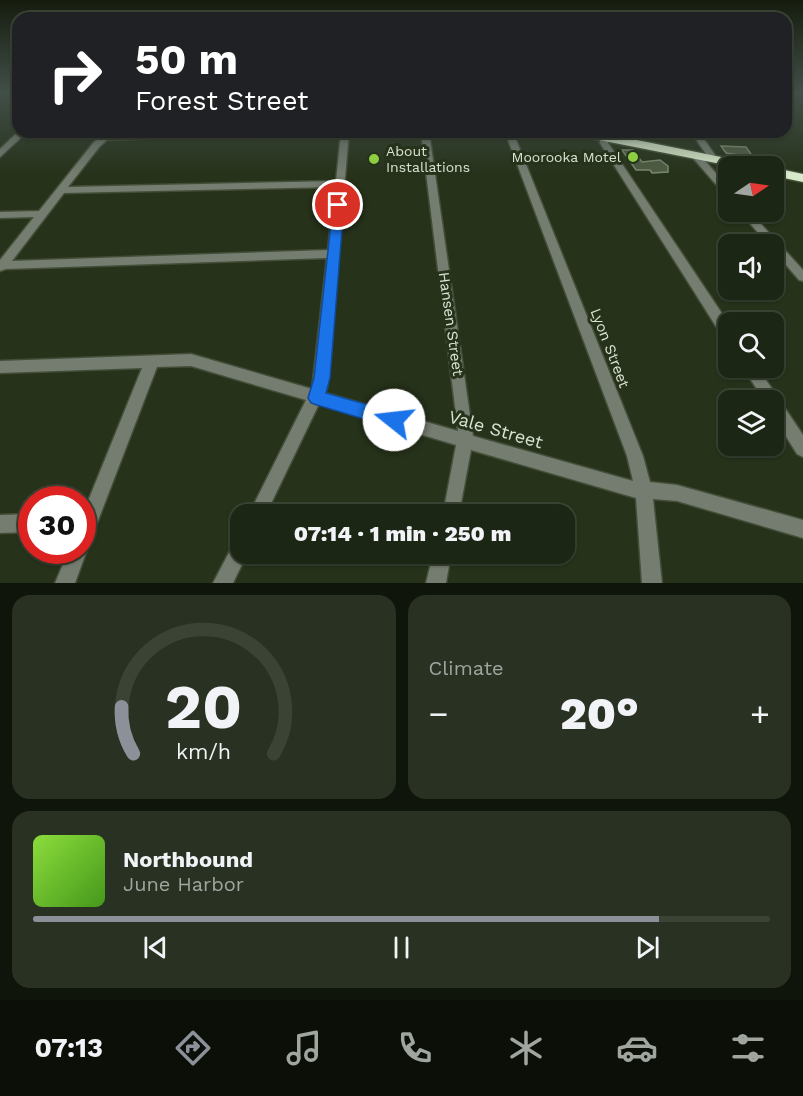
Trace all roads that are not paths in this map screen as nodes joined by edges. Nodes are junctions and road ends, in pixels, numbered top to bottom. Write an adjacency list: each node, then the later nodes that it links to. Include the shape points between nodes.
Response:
1 (17, 138): 10 (street)
2 (103, 138): 19 (street)
3 (344, 138): 18 (street)
4 (425, 138): 31 (street, Hansen Street)
5 (511, 138): 33 (street, Lyon Street, via 635,456)
6 (604, 138): 26 (street)
7 (623, 138): 12 (highway)
8 (628, 138): 11 (highway)
9 (699, 138): 11 (street)
10 (0, 154)
11 (711, 155): 13 (highway)
12 (696, 156): 14 (highway); 17 (street)
13 (718, 156)
14 (718, 160)
15 (784, 172): 16 (highway)
16 (803, 176)
17 (718, 181)
18 (340, 184): 19 (street); 23 (street)
19 (62, 190): 20 (street)
20 (43, 214): 21 (street); 24 (street)
21 (0, 215)
22 (754, 222): 25 (street)
23 (334, 254): 24 (street); 29 (street)
24 (2, 267)
25 (803, 277)
26 (718, 318)
27 (152, 361): 28 (street, Vale Street); 29 (street, Vale Street, via 197,361); 34 (street)
28 (0, 367)
29 (317, 398): 31 (street, Vale Street); 35 (street)
30 (784, 419): 32 (street)
31 (466, 441): 33 (street, Vale Street); 36 (street, Hansen Street)
32 (803, 449)
33 (644, 490): 39 (street, Vale Street, via 667,491); 46 (street, Lyon Street)
34 (96, 496)
35 (262, 504)
36 (453, 504)
37 (18, 524): 38 (street)
38 (0, 525)
39 (803, 529)
40 (72, 564): 43 (street)
41 (232, 564): 44 (street)
42 (440, 564): 45 (street)
43 (65, 583)
44 (223, 583)
45 (436, 583)
46 (652, 583)

